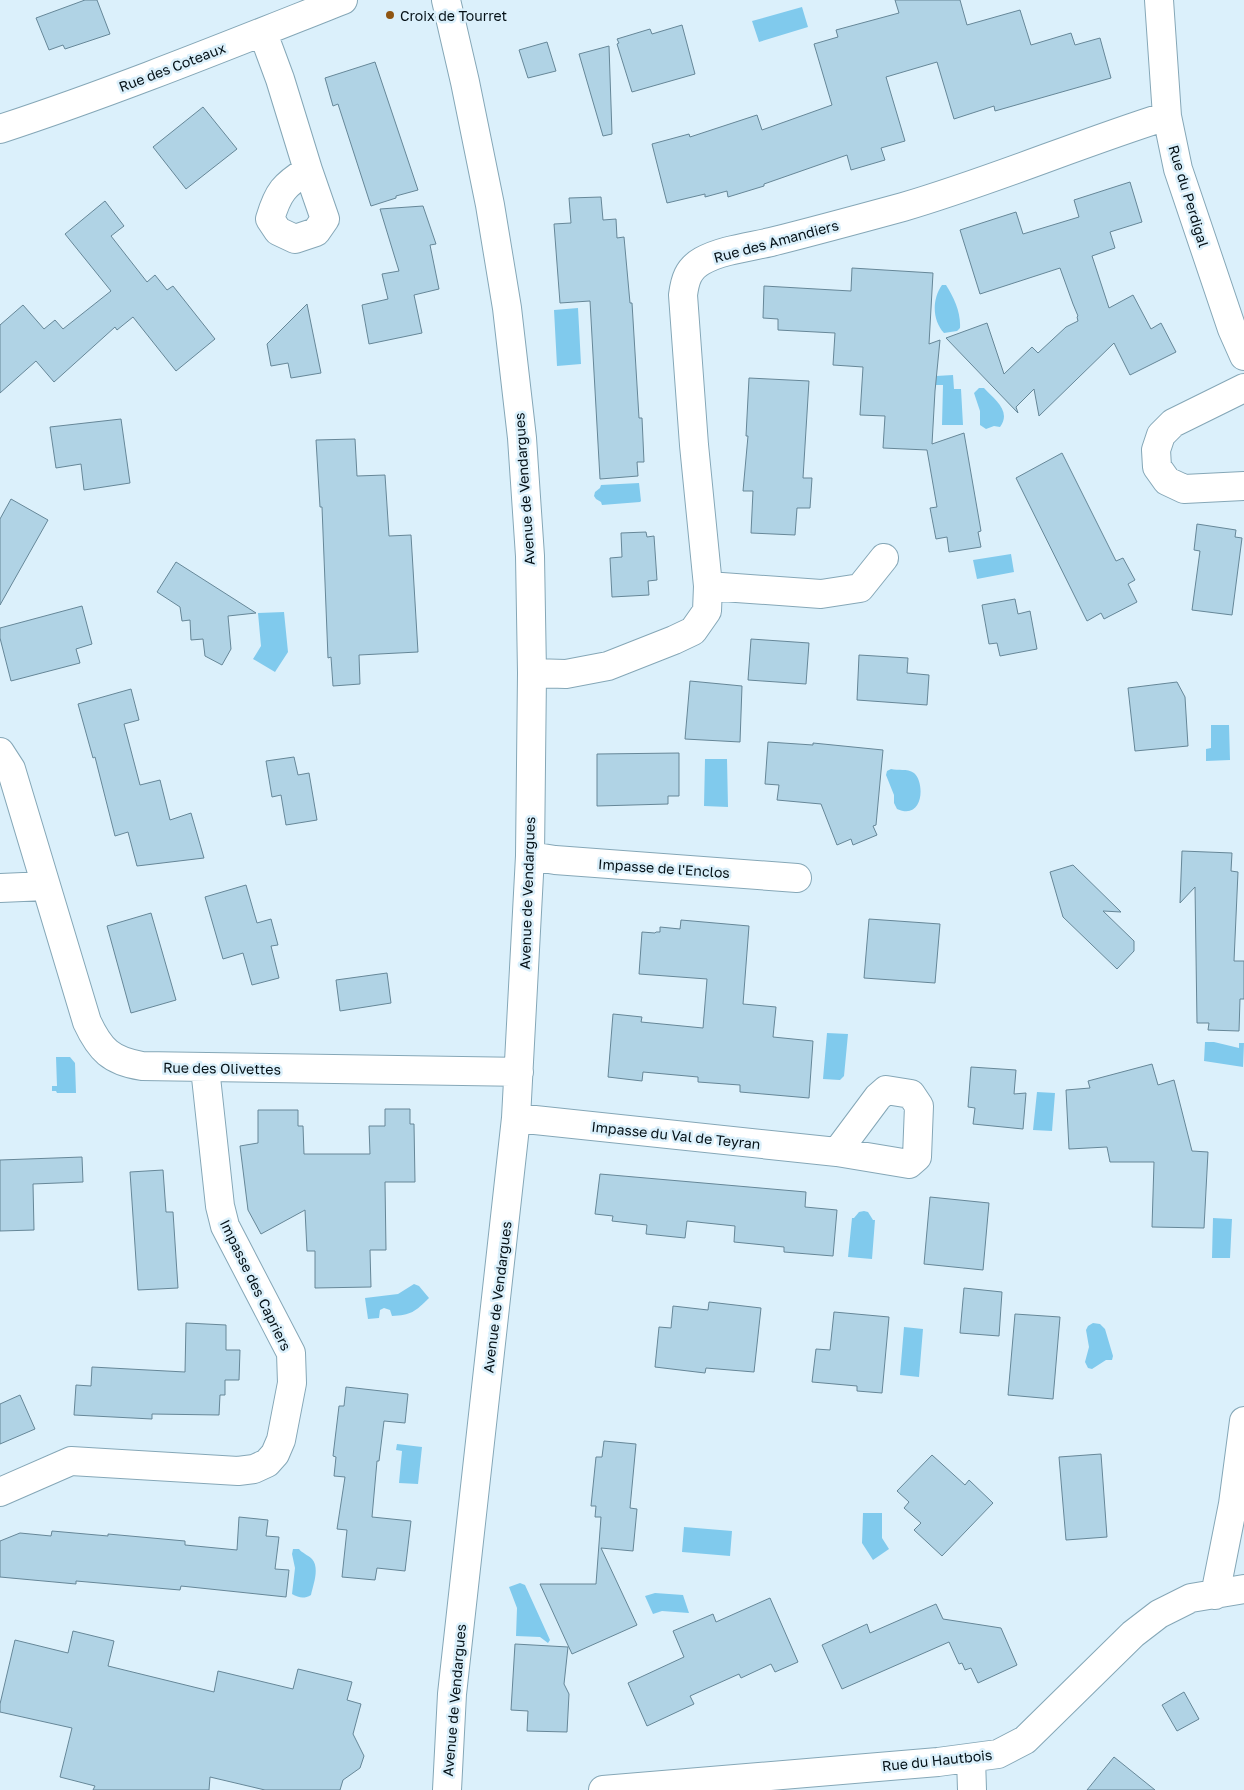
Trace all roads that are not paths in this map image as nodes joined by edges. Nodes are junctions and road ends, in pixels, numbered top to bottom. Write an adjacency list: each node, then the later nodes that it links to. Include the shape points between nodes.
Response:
1 (343, 0): 4 (street, Rue des Coteaux)
2 (446, 0): 13 (street, Avenue de Vendargues, via 486,186 507,308 522,438)
3 (1159, 0): 5 (street, Rue du Perdigal)
4 (263, 33): 6 (street, Rue des Coteaux); 7 (street)
5 (1167, 116): 8 (street, Rue du Perdigal, via 1178,169); 12 (street, Rue des Amandiers, via 905,206 714,256 691,269 685,280 684,295)
6 (0, 130)
7 (308, 170)
8 (1244, 356)
9 (1244, 388): 10 (street, via 1173,423 1161,435 1156,450 1157,466 1166,481 1184,489)
10 (1244, 486)
11 (884, 558): 12 (street, via 860,588 821,594)
12 (708, 586): 13 (street, Rue des Amandiers, via 707,610 692,631 674,640 608,666 566,674)
13 (532, 674): 15 (street, Avenue de Vendargues)
14 (0, 752): 17 (street, Rue des Olivettes, via 11,769)
15 (530, 856): 16 (street, Impasse de l'Enclos); 20 (street, Avenue de Vendargues)
16 (797, 878)
17 (46, 886): 18 (street); 19 (street, Rue des Olivettes, via 87,1022 96,1041 125,1063)
18 (0, 888)
19 (205, 1068): 20 (street, Rue des Olivettes); 24 (street, Impasse des Capriers, via 224,1226 291,1353 292,1383 275,1454 267,1463 254,1469 238,1471 71,1461)
20 (519, 1072): 21 (street, Avenue de Vendargues)
21 (516, 1118): 22 (street, Impasse du Val de Teyran); 28 (street, Avenue de Vendargues, via 452,1694)
22 (836, 1152)
23 (1244, 1421): 26 (street, via 1233,1504)
24 (0, 1492)
25 (1244, 1589): 26 (street, Rue du Hautbois)
26 (1215, 1595): 27 (street, Rue du Hautbois, via 1191,1598 1159,1614 1133,1634 1025,1740 998,1754)
27 (971, 1758): 29 (street, Rue du Hautbois); 30 (street)
28 (447, 1790)
29 (602, 1790)
30 (972, 1790)

